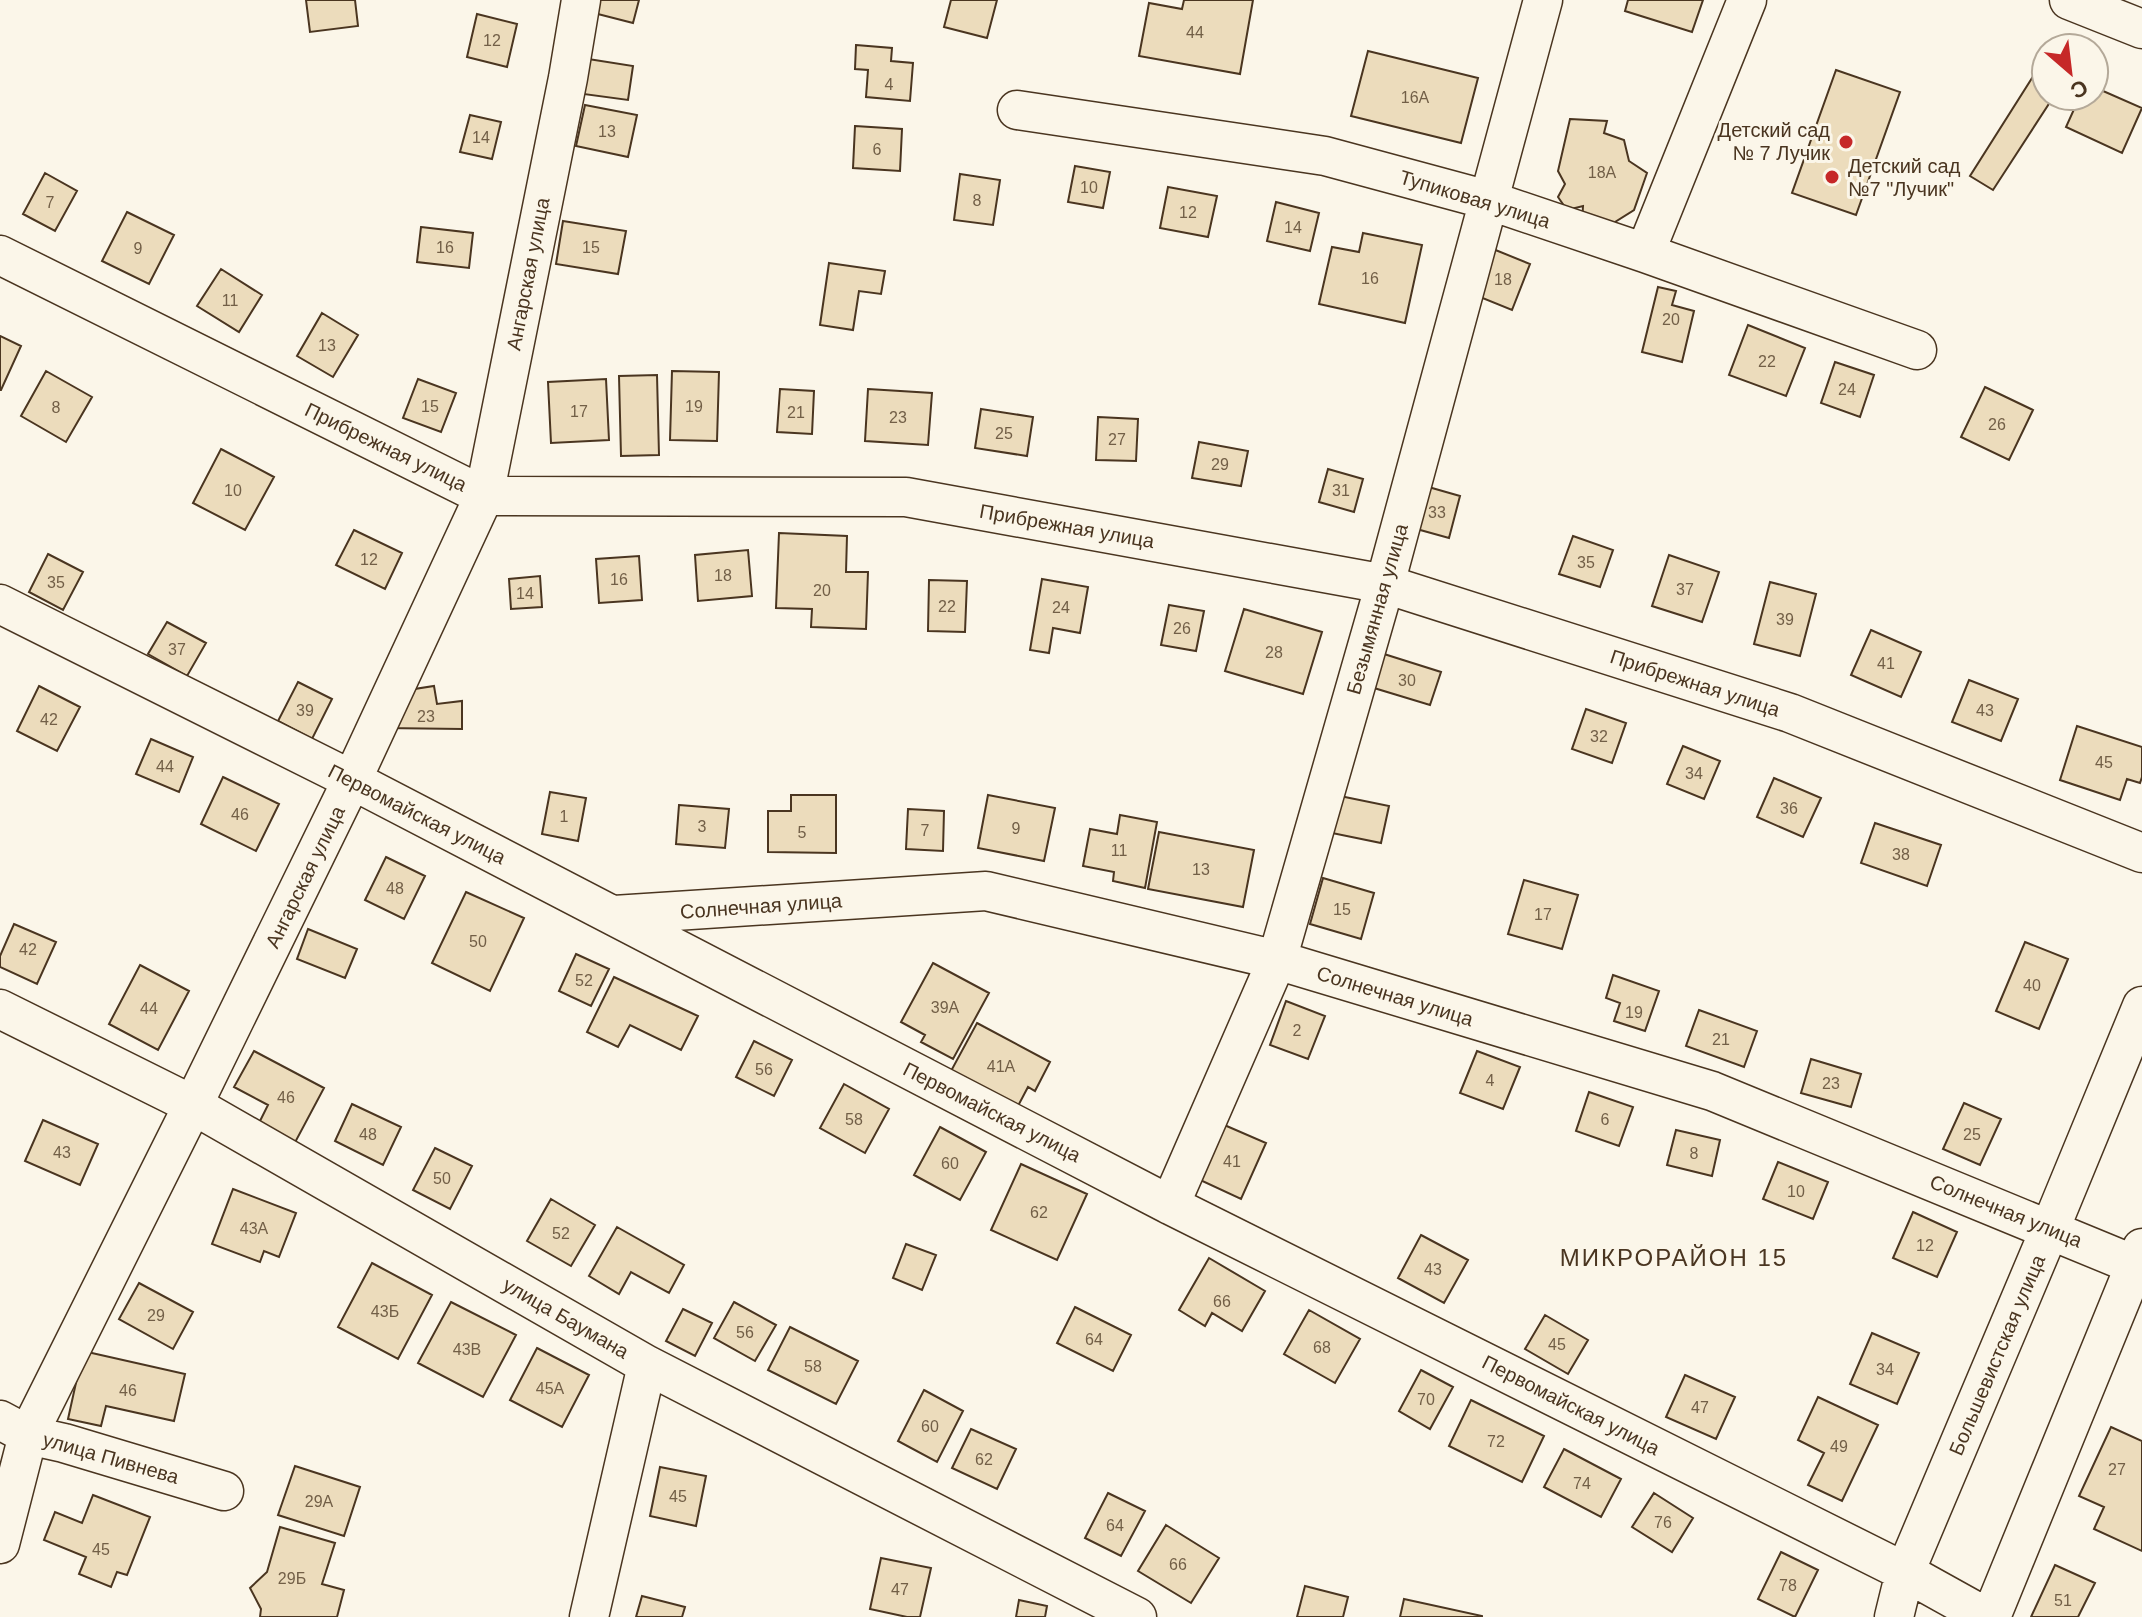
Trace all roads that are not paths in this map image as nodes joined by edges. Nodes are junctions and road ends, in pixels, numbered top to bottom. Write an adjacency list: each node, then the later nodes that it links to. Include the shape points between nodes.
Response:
1 (581, 0): 11 (street, Ангарская улица)
2 (1543, 0): 7 (street, Безымянная улица)
3 (1747, 0): 8 (street)
4 (2069, 0): 5 (street)
5 (2142, 29)
6 (1017, 110): 7 (street, Тупиковая улица, via 1325,156)
7 (1488, 200): 8 (street, Тупиковая улица); 12 (street, Безымянная улица)
8 (1645, 253): 10 (street, Тупиковая улица)
9 (0, 255): 11 (street, Прибрежная улица)
10 (1917, 350)
11 (484, 496): 12 (street, Прибрежная улица, via 906,497); 14 (street, Ангарская улица)
12 (1385, 584): 15 (street, Прибрежная улица, via 1790,713); 17 (street, Безымянная улица)
13 (0, 604): 14 (street, Первомайская улица)
14 (352, 780): 16 (street, Первомайская улица); 20 (street, Ангарская улица)
15 (2142, 853)
16 (614, 915): 17 (street, Солнечная улица, via 986,891); 21 (street, Первомайская улица)
17 (1277, 960): 21 (street, Безымянная улица); 22 (street, Солнечная улица, via 1712,1091)
18 (2142, 1006): 22 (street, Большевистская улица)
19 (0, 1009): 20 (street, улица Баумана)
20 (193, 1105): 24 (street, улица Баумана); 25 (street, Ангарская улица)
21 (1170, 1205): 28 (street, Первомайская улица)
22 (2050, 1229): 23 (street, Солнечная улица); 28 (street, Большевистская улица)
23 (2140, 1260): 32 (street)
24 (647, 1365): 29 (street); 30 (street, улица Баумана)
25 (14, 1428): 26 (street, улица Пивнева); 27 (street, Ангарская улица)
26 (224, 1491)
27 (0, 1544)
28 (1905, 1572): 31 (street, Большевистская улица); 32 (street, Первомайская улица)
29 (589, 1617)
30 (1137, 1617)
31 (1894, 1617)
32 (1988, 1617)

